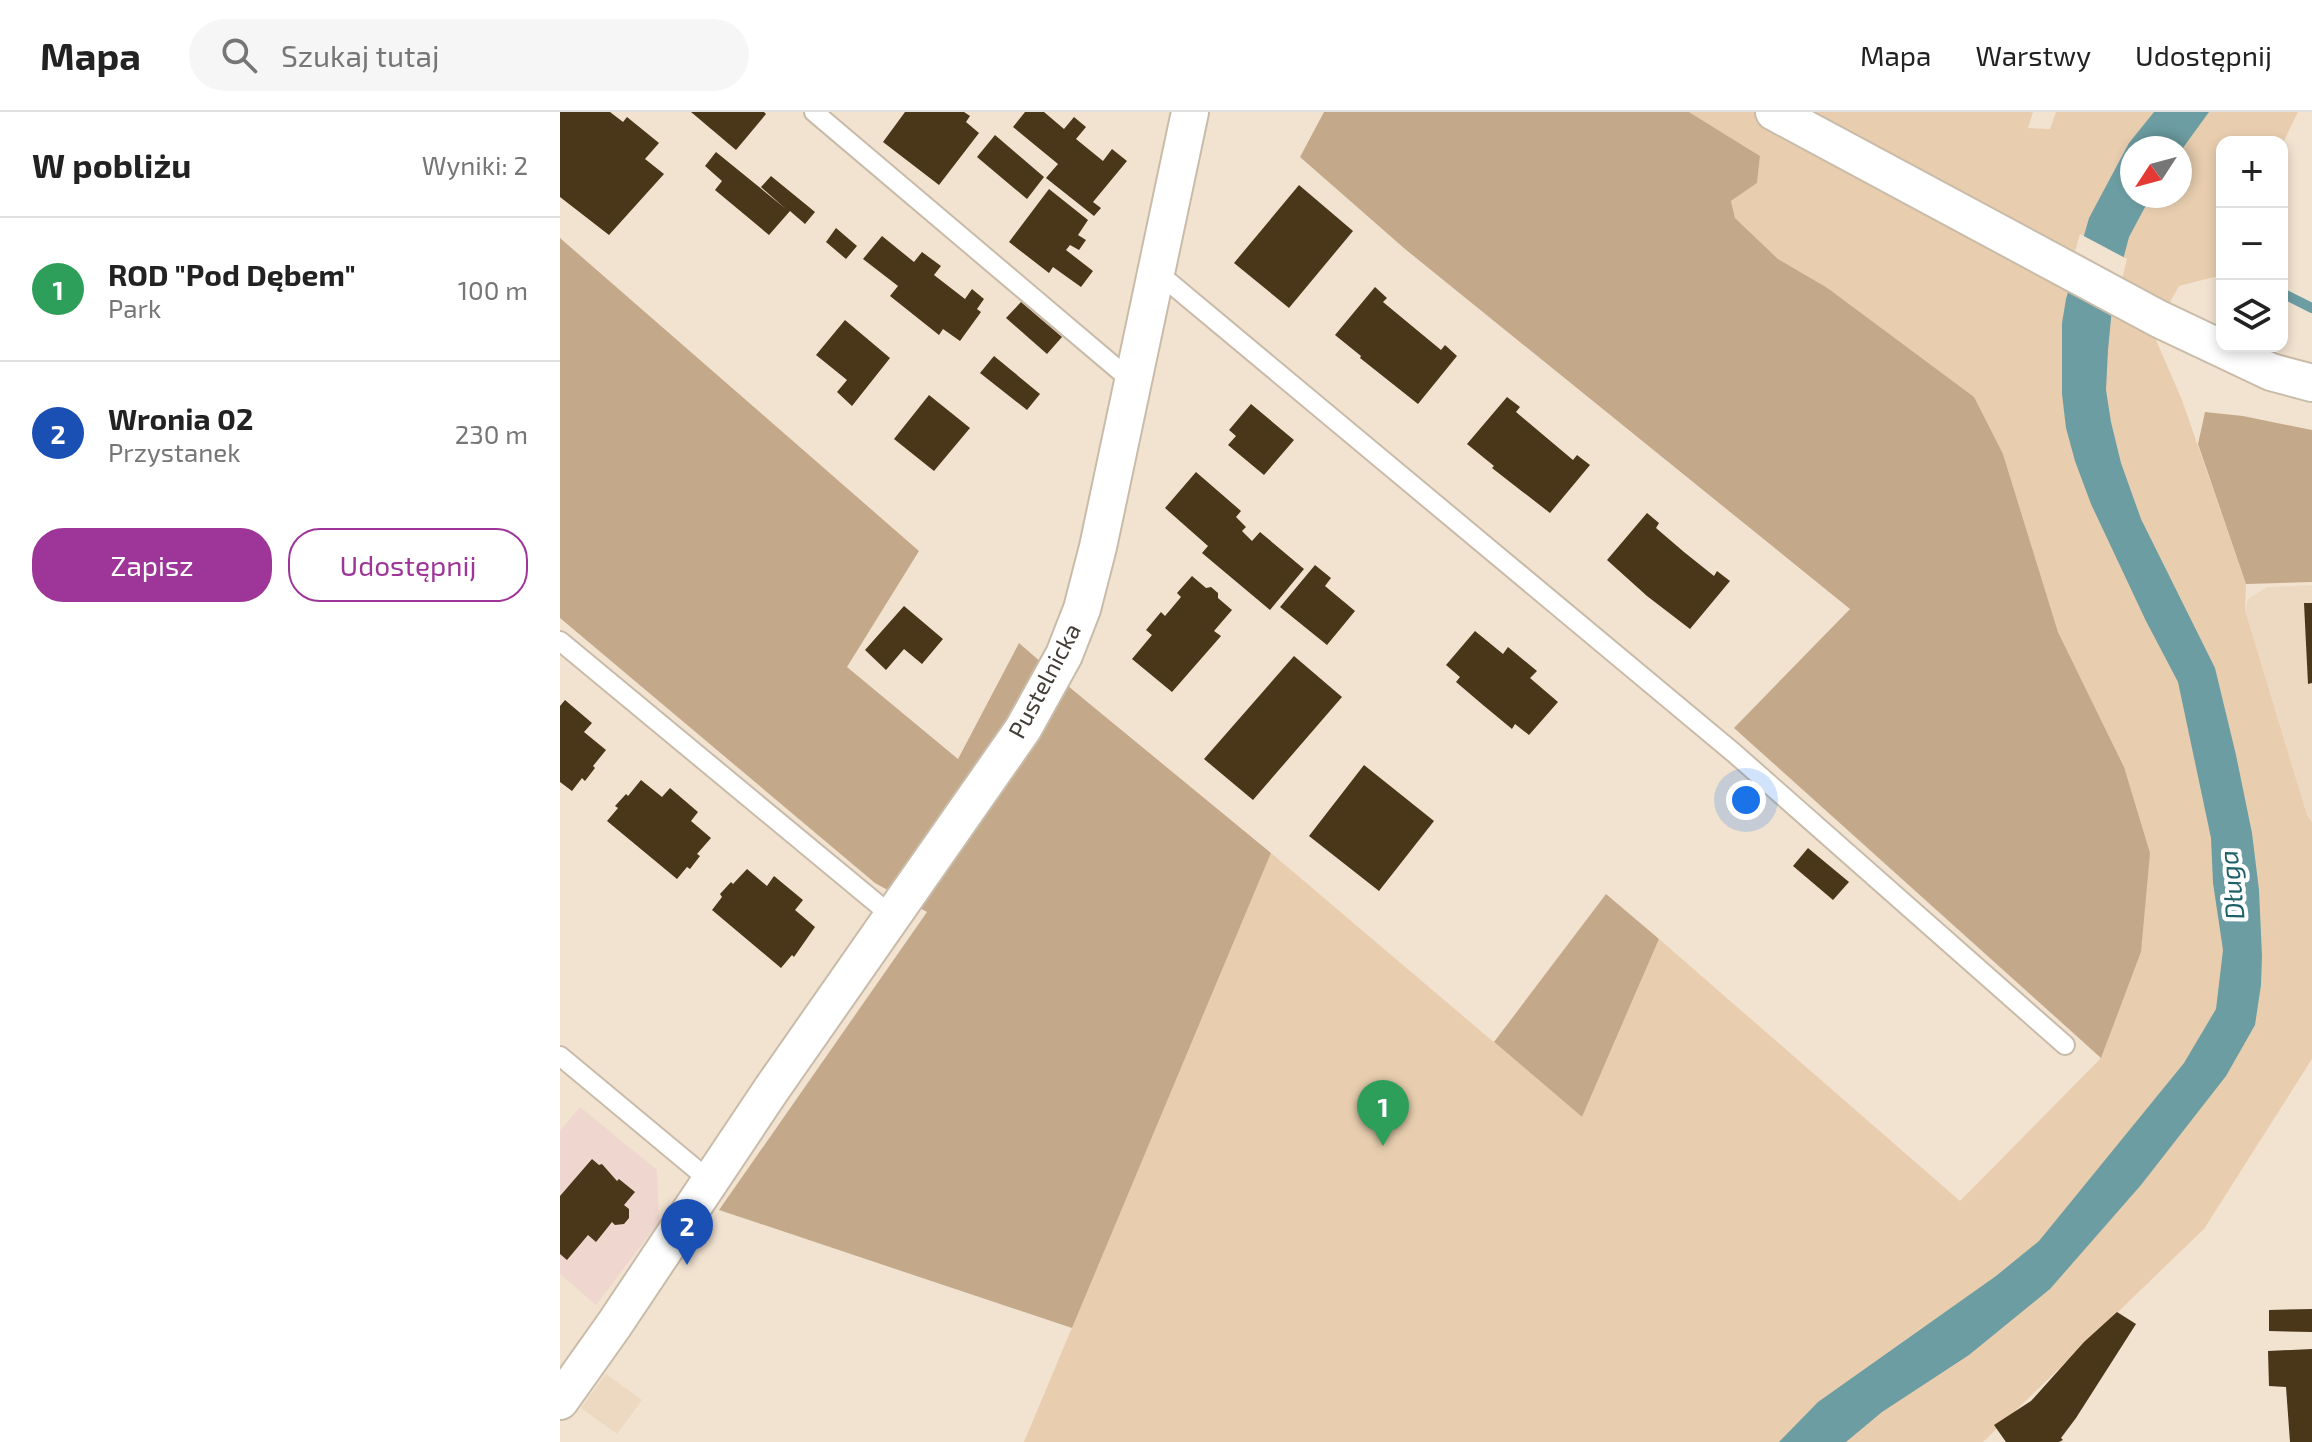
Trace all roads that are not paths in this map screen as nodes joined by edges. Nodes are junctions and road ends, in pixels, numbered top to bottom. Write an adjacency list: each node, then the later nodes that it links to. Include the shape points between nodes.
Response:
1 (814, 112): 5 (lane)
2 (1190, 112): 4 (street, Pustelnicka)
3 (1774, 112): 6 (street, via 2159,319 2271,372)
4 (1157, 272): 5 (street, Pustelnicka); 9 (lane, via 1734,753)
5 (1134, 383): 8 (street, Pustelnicka, via 1082,609 1064,655 1023,729)
6 (2312, 383)
7 (560, 641): 8 (lane)
8 (892, 916): 11 (street, Pustelnicka)
9 (2065, 1045)
10 (560, 1056): 11 (lane)
11 (709, 1180): 12 (street, Pustelnicka)
12 (560, 1401)

